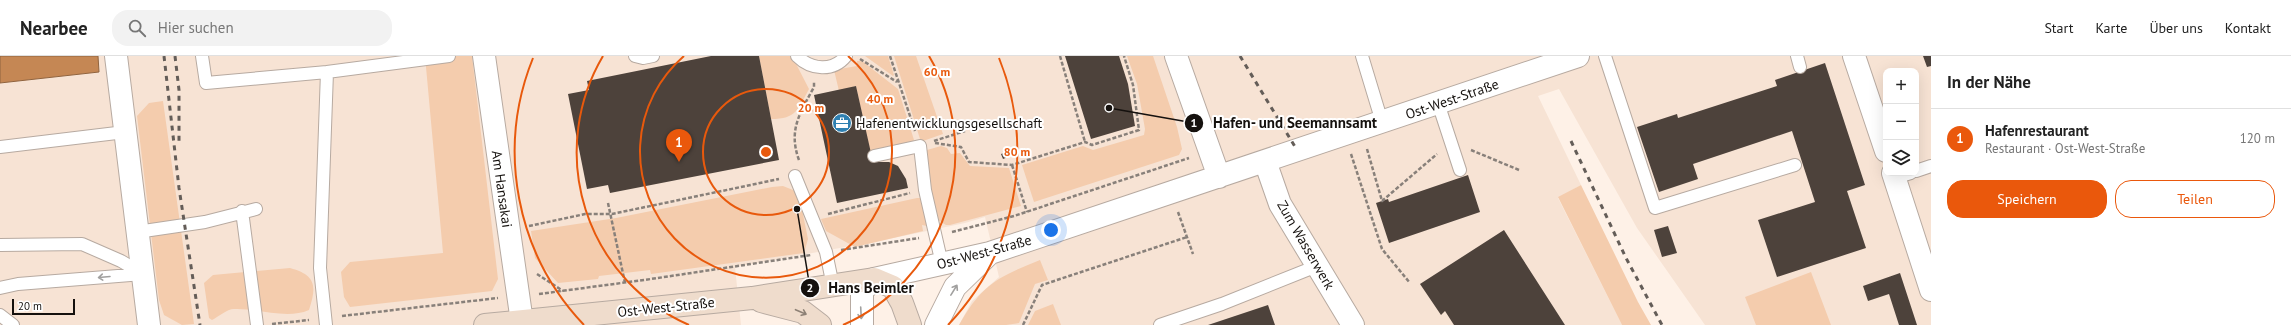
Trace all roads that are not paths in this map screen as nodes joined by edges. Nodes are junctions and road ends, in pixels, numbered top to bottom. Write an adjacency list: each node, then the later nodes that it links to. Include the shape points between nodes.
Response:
1 (116, 56): 18 (street)
2 (202, 56): 15 (lane, via 206,83)
3 (449, 56): 13 (lane)
4 (484, 56): 45 (street, Am Hansakai)
5 (636, 56): 6 (lane)
6 (653, 56)
7 (797, 56): 8 (lane, via 812,66 822,68 833,66)
8 (846, 56)
9 (1176, 56): 29 (street)
10 (1362, 56): 17 (lane)
11 (1605, 56): 23 (lane, via 1655,208)
12 (1854, 56): 19 (street)
13 (416, 58): 15 (lane)
14 (1565, 58): 16 (street, Ost-West-Straße)
15 (327, 72): 44 (lane, via 320,268)
16 (1438, 103): 17 (street, Ost-West-Straße); 25 (lane)
17 (1382, 122): 22 (street, Ost-West-Straße)
18 (125, 132): 20 (lane); 32 (street)
19 (1883, 142)
20 (0, 147)
21 (874, 156): 35 (lane, via 920,146 924,190)
22 (1265, 161): 29 (street, Ost-West-Straße); 36 (street, Zum Wasserwerk, via 1280,204)
23 (1795, 165)
24 (1931, 166): 26 (lane)
25 (1460, 170)
26 (1919, 170)
27 (795, 176): 39 (lane, via 826,252)
28 (1899, 176): 41 (street)
29 (1219, 177): 34 (street, Ost-West-Straße)
30 (256, 209): 31 (lane)
31 (242, 211): 32 (lane, via 205,222); 48 (lane)
32 (137, 232): 37 (street)
33 (0, 245): 37 (lane, via 82,244)
34 (990, 253): 35 (street, Ost-West-Straße); 53 (street, one-way to 34, via 955,287)
35 (942, 264): 38 (street, Ost-West-Straße)
36 (1317, 266): 54 (lane, via 1222,304); 55 (street, Zum Wasserwerk)
37 (143, 274): 40 (lane, one-way to 40, via 18,284); 47 (street)
38 (874, 279): 39 (street, Ost-West-Straße); 51 (street, one-way to 51, via 862,291); 52 (street, via 893,287)
39 (833, 286): 42 (street, Ost-West-Straße)
40 (0, 288)
41 (1931, 290)
42 (752, 298): 45 (street, Ost-West-Straße); 50 (street, one-way to 50, via 803,312)
43 (0, 315): 46 (lane)
44 (326, 322)
45 (522, 322): 49 (street, Ost-West-Straße)
46 (13, 325)
47 (149, 325)
48 (261, 325)
49 (485, 325)
50 (820, 325)
51 (862, 325)
52 (910, 325)
53 (936, 325)
54 (1160, 325)
55 (1353, 325)

